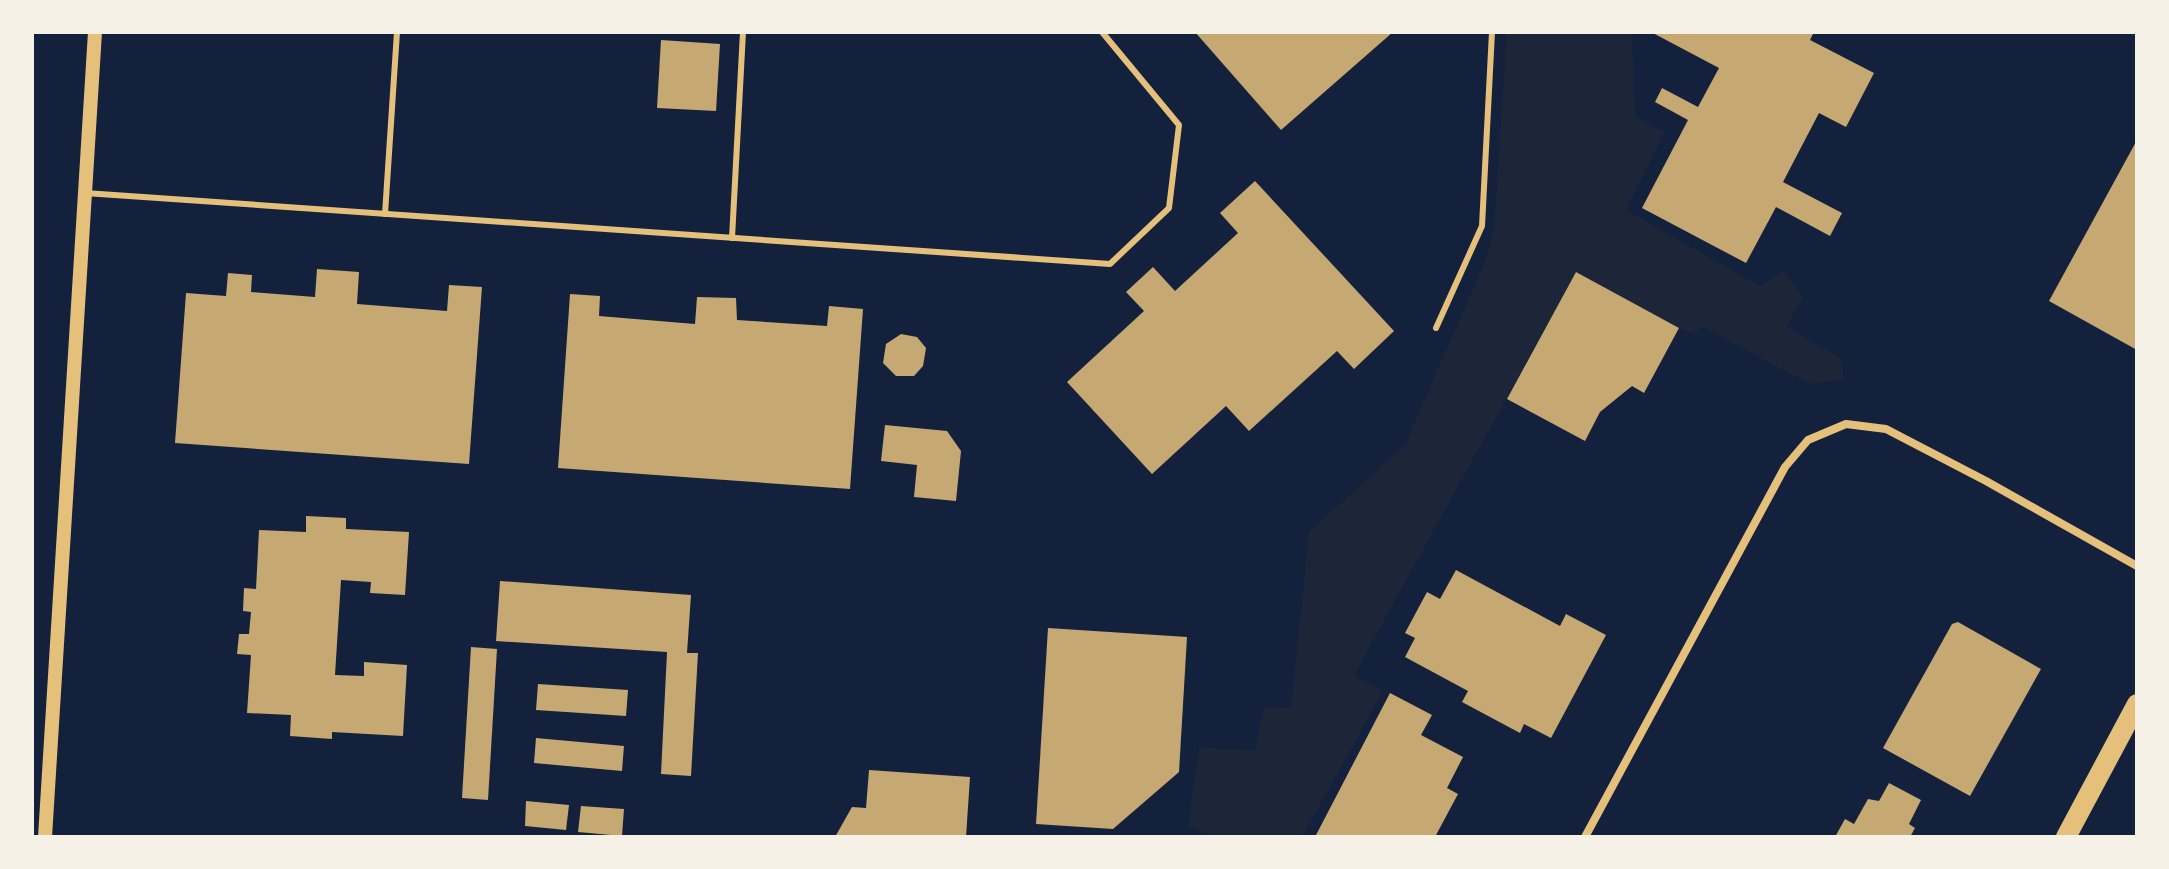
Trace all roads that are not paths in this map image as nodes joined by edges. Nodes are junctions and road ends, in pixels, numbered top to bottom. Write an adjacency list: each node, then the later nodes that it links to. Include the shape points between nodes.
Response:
1 (95, 32): 6 (street)
2 (397, 32): 7 (lane)
3 (743, 32): 8 (lane)
4 (1102, 32): 8 (lane, via 1179,125 1169,208 1110,264)
5 (1492, 32): 9 (lane, via 1482,226)
6 (85, 193): 7 (lane); 12 (street)
7 (385, 214): 8 (lane)
8 (732, 238)
9 (1436, 328)
10 (2137, 566): 13 (street, via 1886,429 1846,424 1808,440 1785,467)
11 (2137, 704): 14 (main road)
12 (45, 837)
13 (1585, 837)
14 (2066, 837)

